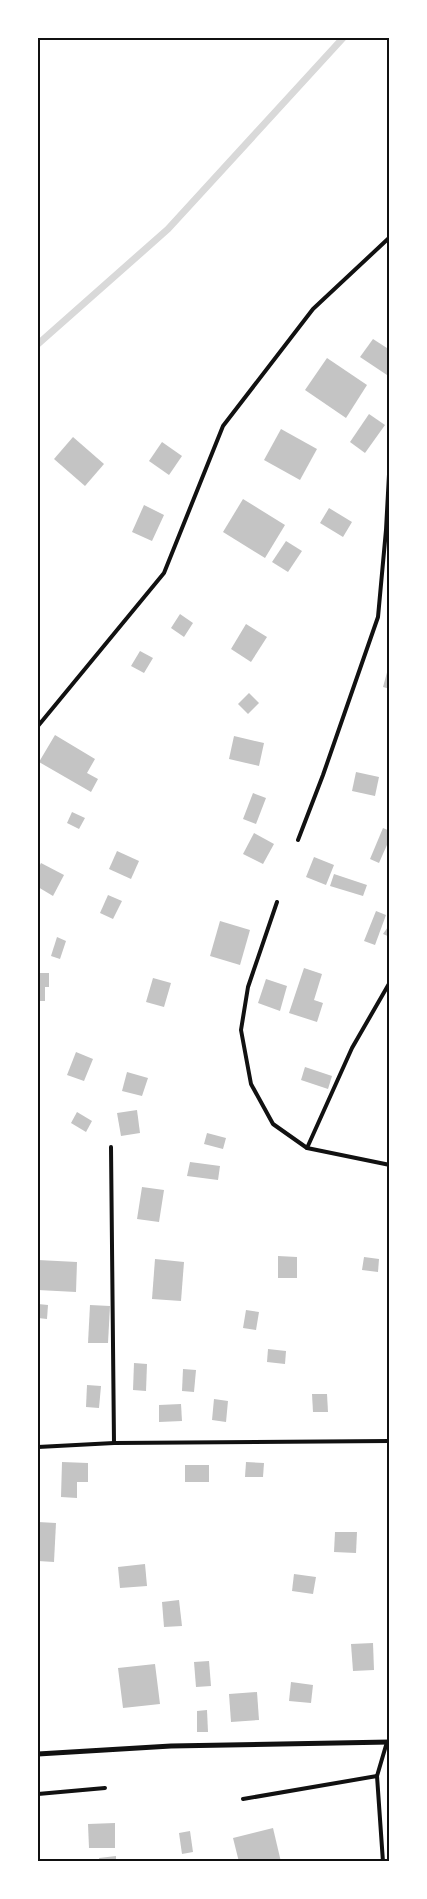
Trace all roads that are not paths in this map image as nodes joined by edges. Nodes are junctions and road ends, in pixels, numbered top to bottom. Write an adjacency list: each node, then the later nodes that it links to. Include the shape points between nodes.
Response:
1 (390, 237): 3 (lane, via 313,309 223,426 164,573)
2 (390, 456): 4 (lane, via 378,617)
3 (38, 726)
4 (298, 840)
5 (277, 902): 8 (lane, via 248,987 241,1030 251,1084 273,1124)
6 (390, 982): 8 (lane, via 352,1048)
7 (111, 1147): 11 (lane)
8 (307, 1148): 9 (lane)
9 (390, 1165)
10 (390, 1441): 11 (lane)
11 (114, 1444): 12 (lane)
12 (38, 1447)
13 (388, 1742): 14 (street, via 171,1746); 15 (lane)
14 (38, 1754)
15 (377, 1776): 18 (lane); 19 (lane)
16 (105, 1788): 17 (lane)
17 (38, 1794)
18 (243, 1799)
19 (383, 1862)

